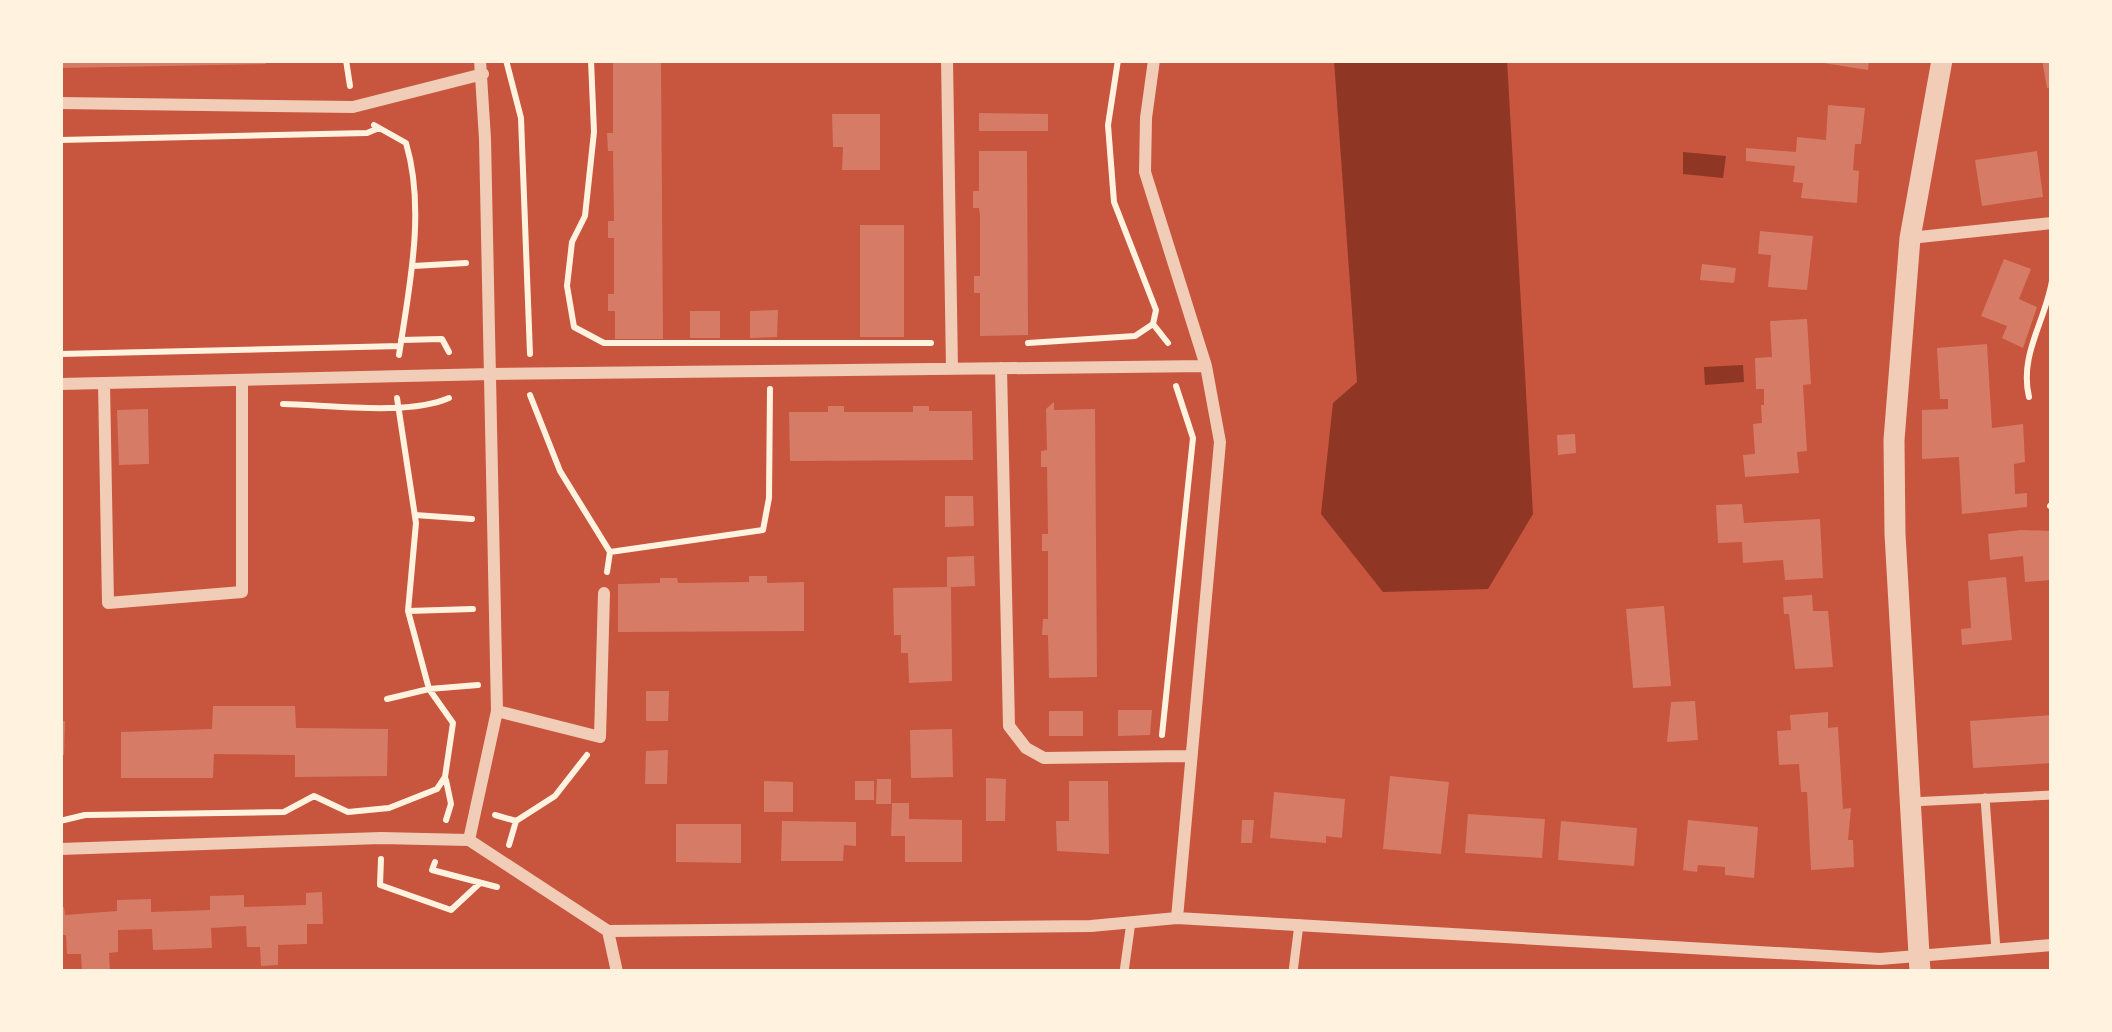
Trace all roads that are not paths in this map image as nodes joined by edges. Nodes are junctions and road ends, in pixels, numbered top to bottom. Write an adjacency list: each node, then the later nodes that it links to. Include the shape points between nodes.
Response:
1 (947, 60): 10 (street)
2 (1154, 60): 8 (street, via 1145,172)
3 (1942, 60): 7 (street)
4 (481, 67): 5 (street, via 353,107); 11 (street)
5 (60, 103)
6 (2052, 223): 7 (street)
7 (1910, 238): 20 (street, via 1894,440)
8 (1206, 366): 9 (street); 17 (street, via 1220,442)
9 (1001, 368): 10 (street); 17 (street, via 1009,726 1044,758)
10 (952, 369): 11 (street)
11 (490, 374): 12 (street); 16 (street)
12 (242, 380): 13 (street); 13 (street, via 242,592 108,603)
13 (104, 383): 14 (street)
14 (60, 384)
15 (604, 593): 16 (street, via 600,737)
16 (497, 711): 21 (street)
17 (1189, 756): 23 (street)
18 (2052, 795): 19 (lane)
19 (1985, 798): 20 (lane); 28 (lane)
20 (1910, 802): 29 (street)
21 (470, 840): 22 (street); 26 (street)
22 (60, 850)
23 (1177, 917): 24 (street); 25 (street)
24 (1131, 922): 26 (street); 31 (lane)
25 (1299, 923): 29 (street); 32 (lane)
26 (608, 932): 30 (street)
27 (2052, 945): 28 (street)
28 (1996, 950): 29 (street)
29 (1919, 963)
30 (617, 972)
31 (1124, 972)
32 (1293, 972)

